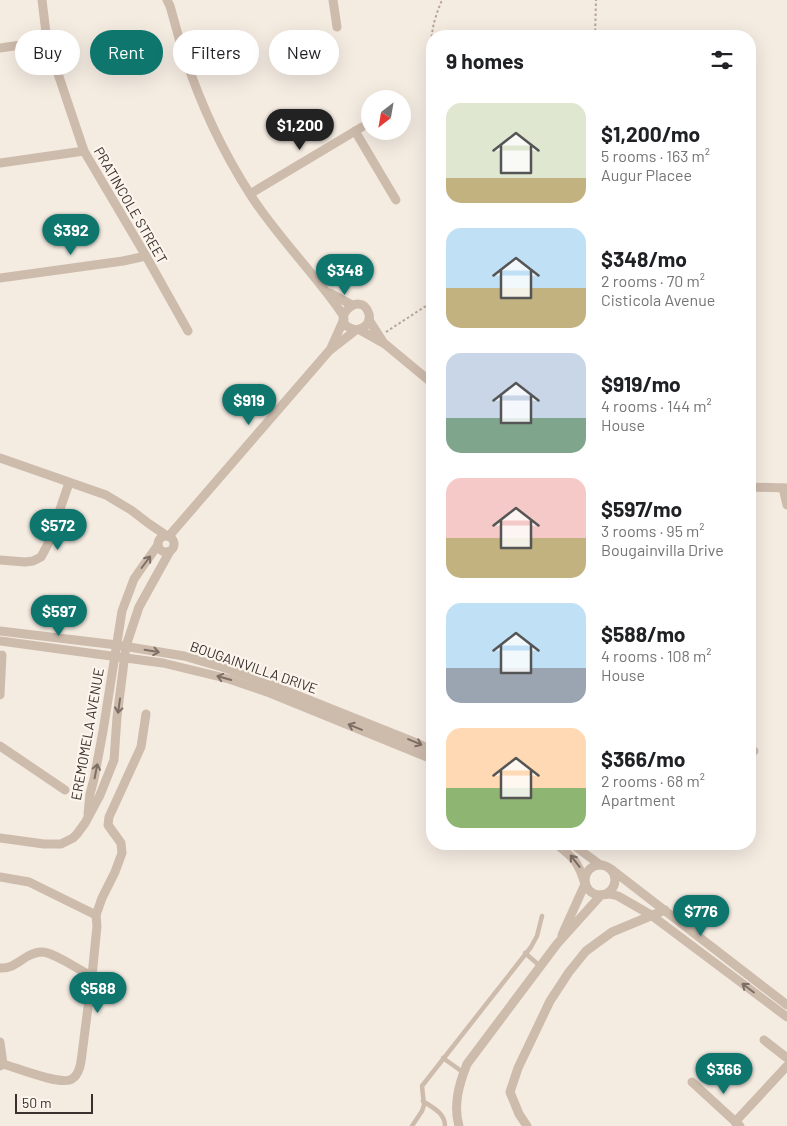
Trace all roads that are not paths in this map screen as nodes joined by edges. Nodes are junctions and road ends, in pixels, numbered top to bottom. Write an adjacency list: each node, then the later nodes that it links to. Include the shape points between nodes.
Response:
1 (42, 0): 5 (street, PRATINCOLE STREET)
2 (333, 0): 4 (street)
3 (169, 2): 11 (street, via 202,101)
4 (337, 27)
5 (46, 30)
6 (15, 46): 7 (street)
7 (0, 48)
8 (58, 75): 9 (street, PRATINCOLE STREET)
9 (84, 151): 10 (street); 13 (street, PRATINCOLE STREET)
10 (0, 163)
11 (250, 194): 12 (street, via 359,129); 15 (street, via 269,222)
12 (396, 200)
13 (146, 256): 14 (street); 20 (street, PRATINCOLE STREET)
14 (0, 278)
15 (327, 291): 16 (street); 17 (street)
16 (352, 305): 17 (street, via 345,310); 18 (street, via 365,308)
17 (344, 317): 19 (street, via 348,327); 22 (street, EREMOMELA AVENUE)
18 (369, 320): 19 (street); 21 (street)
19 (358, 330): 21 (street); 22 (street, EREMOMELA AVENUE)
20 (188, 331)
21 (382, 340): 23 (street)
22 (330, 351): 30 (street, EREMOMELA AVENUE, via 187,516)
23 (426, 377)
24 (0, 458): 25 (street)
25 (69, 483): 29 (street, via 117,500); 32 (street, via 41,557 25,562)
26 (756, 487): 27 (street)
27 (785, 488): 28 (street)
28 (787, 505)
29 (148, 523): 30 (street); 31 (street)
30 (170, 542): 31 (street, via 163,536); 31 (street, via 165,552); 34 (street, EREMOMELA AVENUE)
31 (158, 544): 33 (street, EREMOMELA AVENUE, one-way to 31)
32 (0, 560)
33 (129, 592): 34 (street); 37 (street, EREMOMELA AVENUE, via 122,611)
34 (143, 599): 38 (street, EREMOMELA AVENUE)
35 (0, 631): 37 (street, BOUGAINVILLA DRIVE)
36 (0, 641): 40 (street, BOUGAINVILLA DRIVE)
37 (117, 644): 38 (street, BOUGAINVILLA DRIVE); 40 (street, EREMOMELA AVENUE)
38 (126, 646): 41 (street, EREMOMELA AVENUE); 42 (street, BOUGAINVILLA DRIVE, one-way to 42, via 184,656 225,668)
39 (2, 655): 43 (street)
40 (115, 656): 41 (street, BOUGAINVILLA DRIVE); 49 (street, EREMOMELA AVENUE, one-way to 40)
41 (125, 658): 42 (street, BOUGAINVILLA DRIVE, one-way to 41, via 162,663); 49 (street, EREMOMELA AVENUE, one-way to 49, via 114,760)
42 (270, 688): 46 (street, BOUGAINVILLA DRIVE, one-way to 46); 47 (street, BOUGAINVILLA DRIVE, one-way to 42)
43 (0, 695)
44 (146, 714): 59 (street, via 141,747 109,816 108,825 121,842 122,853)
45 (0, 746): 48 (street)
46 (426, 747)
47 (426, 756)
48 (65, 790)
49 (87, 819): 50 (street, EREMOMELA AVENUE, via 78,834 61,844)
50 (0, 838)
51 (564, 850): 56 (street, one-way to 51, via 577,862)
52 (580, 850): 53 (street)
53 (600, 864): 54 (street); 56 (street, via 588,870)
54 (611, 869): 57 (street, via 615,878 613,887); 58 (street)
55 (0, 877): 59 (street, via 29,882)
56 (585, 884): 57 (street, via 591,892); 62 (street)
57 (601, 895): 60 (street, via 618,896); 62 (street)
58 (665, 910): 60 (street); 67 (street)
59 (96, 915): 66 (street)
60 (651, 915): 68 (street, one-way to 60); 82 (street, via 612,932 586,951 550,1002 510,1092)
61 (542, 916): 63 (lane, via 537,936)
62 (557, 944): 64 (street)
63 (525, 953): 64 (lane); 71 (lane)
64 (541, 966): 75 (street, via 467,1064)
65 (0, 968): 66 (street, via 13,966 40,952)
66 (92, 976): 73 (street, via 80,1066 74,1078 60,1081)
67 (787, 1005)
68 (787, 1017)
69 (764, 1040): 72 (street)
70 (0, 1042): 73 (street)
71 (443, 1058): 75 (lane); 77 (lane, via 422,1086)
72 (787, 1058)
73 (2, 1065)
74 (787, 1066): 78 (street)
75 (464, 1073): 81 (street, via 457,1098)
76 (692, 1082): 78 (street)
77 (423, 1100): 79 (lane, via 422,1112); 80 (lane, via 441,1113)
78 (737, 1124)
79 (412, 1126)
80 (445, 1126)
81 (459, 1126)
82 (527, 1126)

